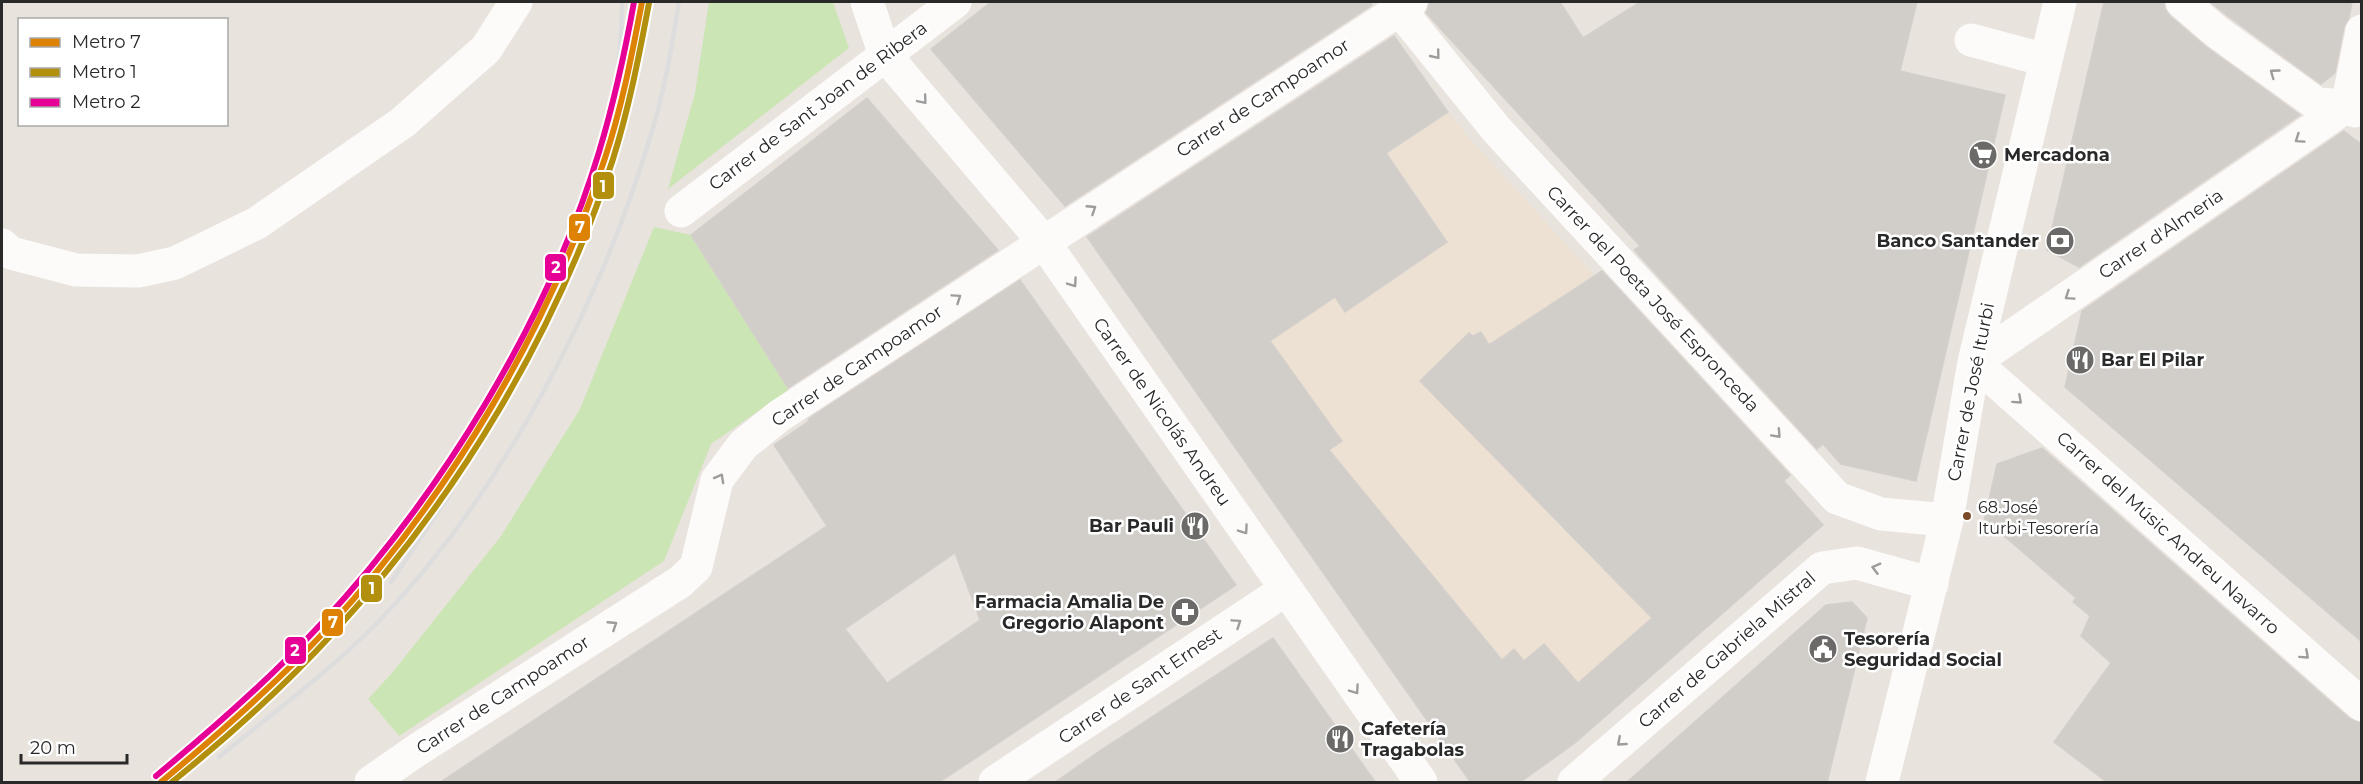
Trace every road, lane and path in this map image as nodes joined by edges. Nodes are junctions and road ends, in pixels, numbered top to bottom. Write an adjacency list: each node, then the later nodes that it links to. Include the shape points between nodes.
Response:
1 (516, 2): 14 (street, via 486,49 402,123 257,223 175,263 138,271 76,270 11,253)
2 (867, 2): 9 (street)
3 (956, 2): 9 (street, Carrer de Sant Joan de Ribera)
4 (2060, 2): 10 (street, Carrer de José Iturbi)
5 (2182, 2): 11 (street, one-way to 5, via 2317,104)
6 (1405, 5): 13 (street, Carrer de Campoamor, one-way to 6); 16 (street, Carrer del Poeta José Espronceda, one-way to 16, via 1496,129 1837,498 1881,514)
7 (2361, 31): 11 (street)
8 (1971, 40): 10 (street)
9 (885, 55): 12 (street, Carrer de Sant Joan de Ribera); 13 (street, Carrer de Nicolás Andreu, one-way to 13)
10 (2046, 60): 15 (street, Carrer de José Iturbi)
11 (2354, 111): 15 (street, Carrer d'Almeria, one-way to 15)
12 (681, 211)
13 (1043, 241): 18 (street, Carrer de Nicolás Andreu, one-way to 18); 20 (street, Carrer de Campoamor, one-way to 13, via 417,750 680,582 696,567 717,480 743,445 779,416)
14 (2, 245)
15 (1974, 362): 16 (street, Carrer de José Iturbi); 19 (street, Carrer del Músic Andreu Navarro, one-way to 19)
16 (1947, 520): 17 (street, Carrer de José Iturbi)
17 (1932, 584): 23 (street, Carrer de Gabriela Mistral, one-way to 23, via 1857,563 1822,568); 24 (street, Carrer de José Iturbi)
18 (1286, 590): 21 (street, Carrer de Sant Ernest, one-way to 18); 22 (street, Carrer de Nicolás Andreu, one-way to 22)
19 (2361, 705)
20 (385, 779)
21 (996, 783)
22 (1421, 783)
23 (1574, 783)
24 (1882, 783)

